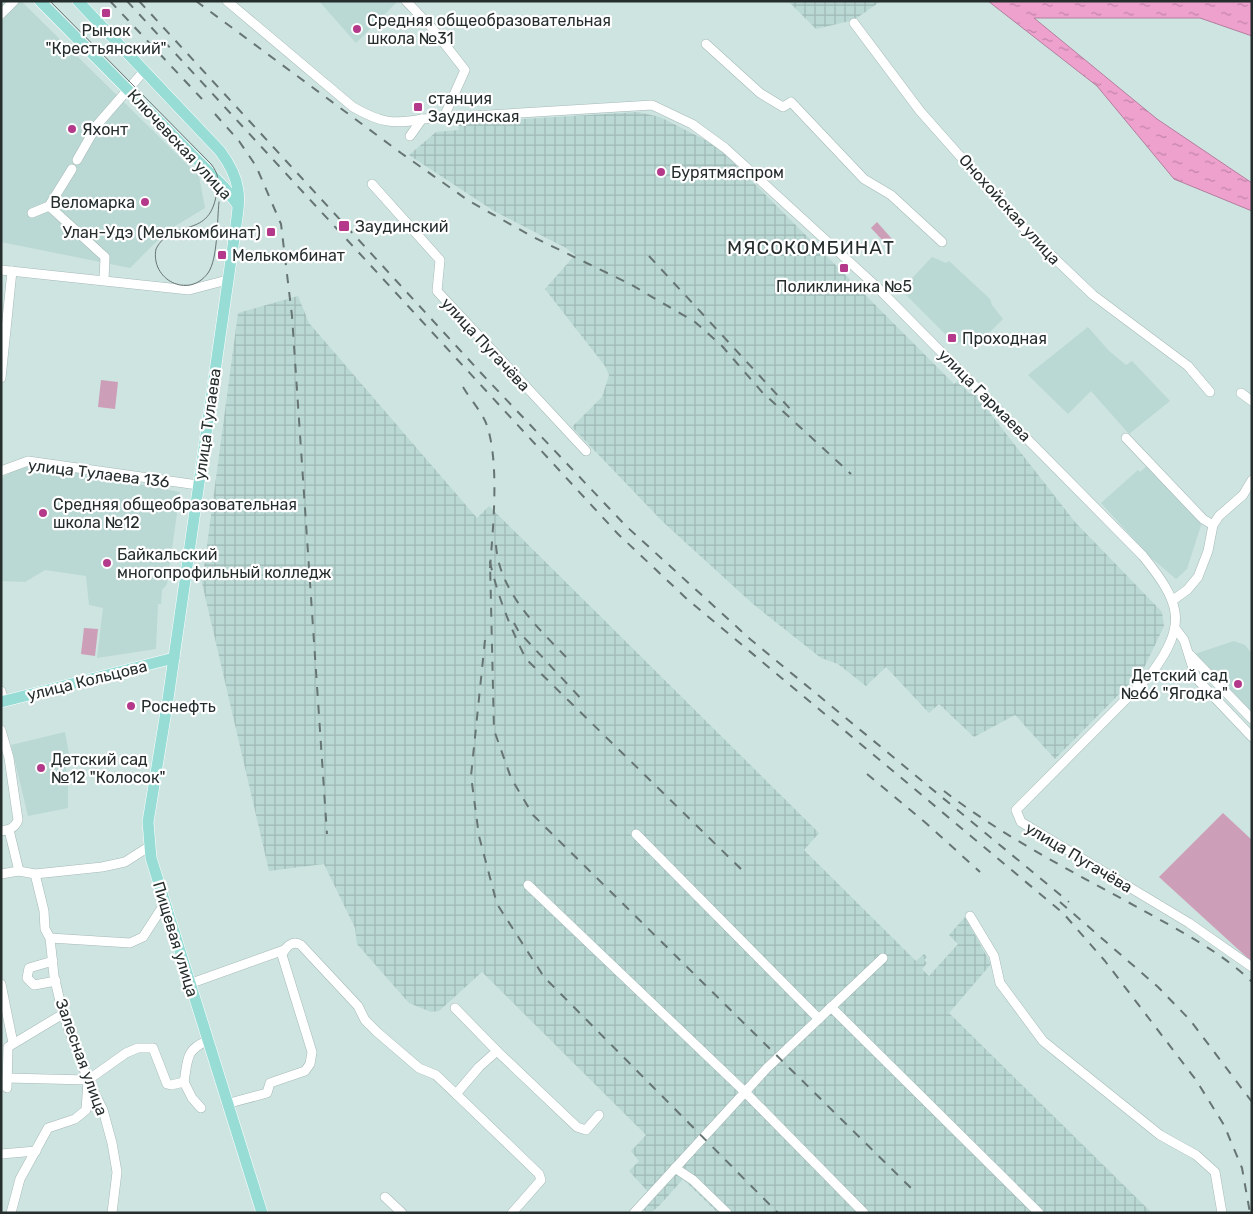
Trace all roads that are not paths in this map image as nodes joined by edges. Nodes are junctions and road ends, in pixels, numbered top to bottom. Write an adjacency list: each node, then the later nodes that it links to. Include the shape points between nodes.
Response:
1 (14, 1): 6 (street)
2 (40, 1): 10 (main road, Ключевская улица)
3 (78, 1): 9 (main road, Ключевская улица)
4 (227, 1): 12 (street, via 353,107 372,118 399,124)
5 (406, 1): 11 (street, via 465,70)
6 (1, 14)
7 (854, 24): 26 (street, Онохойская улица, via 920,111 1030,235 1093,295 1188,366)
8 (706, 44): 20 (street, via 760,93 783,106 791,102 864,179 891,195)
9 (144, 71): 10 (street); 17 (main road, Ключевская улица, via 231,166 239,184)
10 (128, 89): 14 (street, via 97,125); 17 (main road, Ключевская улица)
11 (444, 117): 12 (street); 35 (street, улица Гармаева, via 652,105 692,124 725,148 878,288 1143,556 1166,585)
12 (422, 119): 13 (street)
13 (410, 136)
14 (77, 160)
15 (72, 170): 18 (street)
16 (372, 184): 30 (street, улица Пугачёва, via 440,260 437,291)
17 (238, 205): 24 (main road, улица Тулаева)
18 (49, 206): 19 (street); 23 (street, via 105,257)
19 (32, 213)
20 (942, 242)
21 (1, 270): 22 (street)
22 (12, 271): 23 (street); 25 (street)
23 (104, 280): 24 (street, via 189,290)
24 (228, 280): 33 (main road, улица Тулаева)
25 (1, 378)
26 (1210, 392)
27 (1241, 392): 28 (street)
28 (1252, 401)
29 (1126, 438): 34 (street, via 1203,519)
30 (586, 451)
31 (1, 471): 33 (street, улица Тулаева 136, via 28,461)
32 (1252, 480): 34 (street, via 1243,495)
33 (198, 485): 38 (main road, улица Тулаева)
34 (1213, 525): 35 (street, via 1198,577 1188,590)
35 (1173, 600): 36 (street, улица Гармаева)
36 (1175, 628): 37 (street, улица Гармаева); 56 (street, улица Пугачёва, via 1168,650 1151,674 1016,810 1021,822 1029,829 1189,923)
37 (1188, 652): 40 (street); 42 (street, улица Гармаева, via 1196,678)
38 (174, 658): 39 (main road, улица Кольцова); 45 (main road, Пищевая улица, via 148,822)
39 (2, 698)
40 (1252, 719)
41 (1, 730): 43 (street, via 9,758 18,820 16,825)
42 (1252, 737)
43 (5, 830): 46 (street)
44 (636, 834): 63 (street)
45 (150, 846): 48 (street, via 125,862); 50 (main road, Пищевая улица)
46 (19, 871): 47 (street); 48 (street)
47 (1, 874)
48 (35, 874): 52 (street, Залесная улица, via 45,929)
49 (528, 885): 71 (street)
50 (164, 903): 52 (street, via 143,937 130,943); 59 (main road, Пищевая улица)
51 (970, 916): 89 (street, via 994,956 1000,983 1044,1041 1160,1135 1196,1155 1215,1172)
52 (50, 938): 55 (street, Залесная улица)
53 (284, 950): 59 (street); 72 (street, via 290,944 302,946 358,1006 364,1020 419,1068 436,1076); 73 (street, via 282,954 292,993 312,1052 310,1064 305,1071 270,1082 267,1093)
54 (883, 958): 60 (street)
55 (53, 961): 57 (street, Залесная улица); 57 (street, via 29,968 27,978 34,985)
56 (1252, 967)
57 (56, 981): 62 (street, Залесная улица)
58 (1, 984): 65 (street)
59 (190, 984): 64 (main road, Пищевая улица)
60 (831, 1007): 63 (street); 88 (street)
61 (455, 1008): 66 (street)
62 (64, 1014): 65 (street); 68 (street, Залесная улица)
63 (818, 1019): 71 (street)
64 (207, 1041): 69 (street, via 193,1047 189,1054); 73 (main road, Пищевая улица)
65 (13, 1043): 67 (street, via 8,1047)
66 (497, 1051): 72 (street, via 479,1066); 75 (street, via 577,1127 586,1130)
67 (7, 1078): 68 (street); 70 (street)
68 (88, 1080): 69 (street, via 126,1053 138,1048 153,1048 167,1084); 76 (street, via 86,1110 75,1119 48,1128); 81 (street, Залесная улица, via 103,1110 112,1143 117,1172)
69 (184, 1082): 74 (street)
70 (7, 1088)
71 (745, 1092): 78 (street); 87 (street)
72 (456, 1094): 84 (street, via 539,1174 541,1180)
73 (226, 1104): 82 (main road, Пищевая улица)
74 (201, 1108)
75 (599, 1115)
76 (36, 1151): 77 (street); 80 (street, via 20,1179)
77 (1, 1154)
78 (675, 1168): 85 (street); 86 (street, via 693,1180)
79 (385, 1198): 83 (street)
80 (11, 1213)
81 (112, 1213)
82 (262, 1213)
83 (402, 1213)
84 (512, 1213)
85 (634, 1213)
86 (727, 1213)
87 (864, 1213)
88 (1039, 1213)
89 (1222, 1213)

